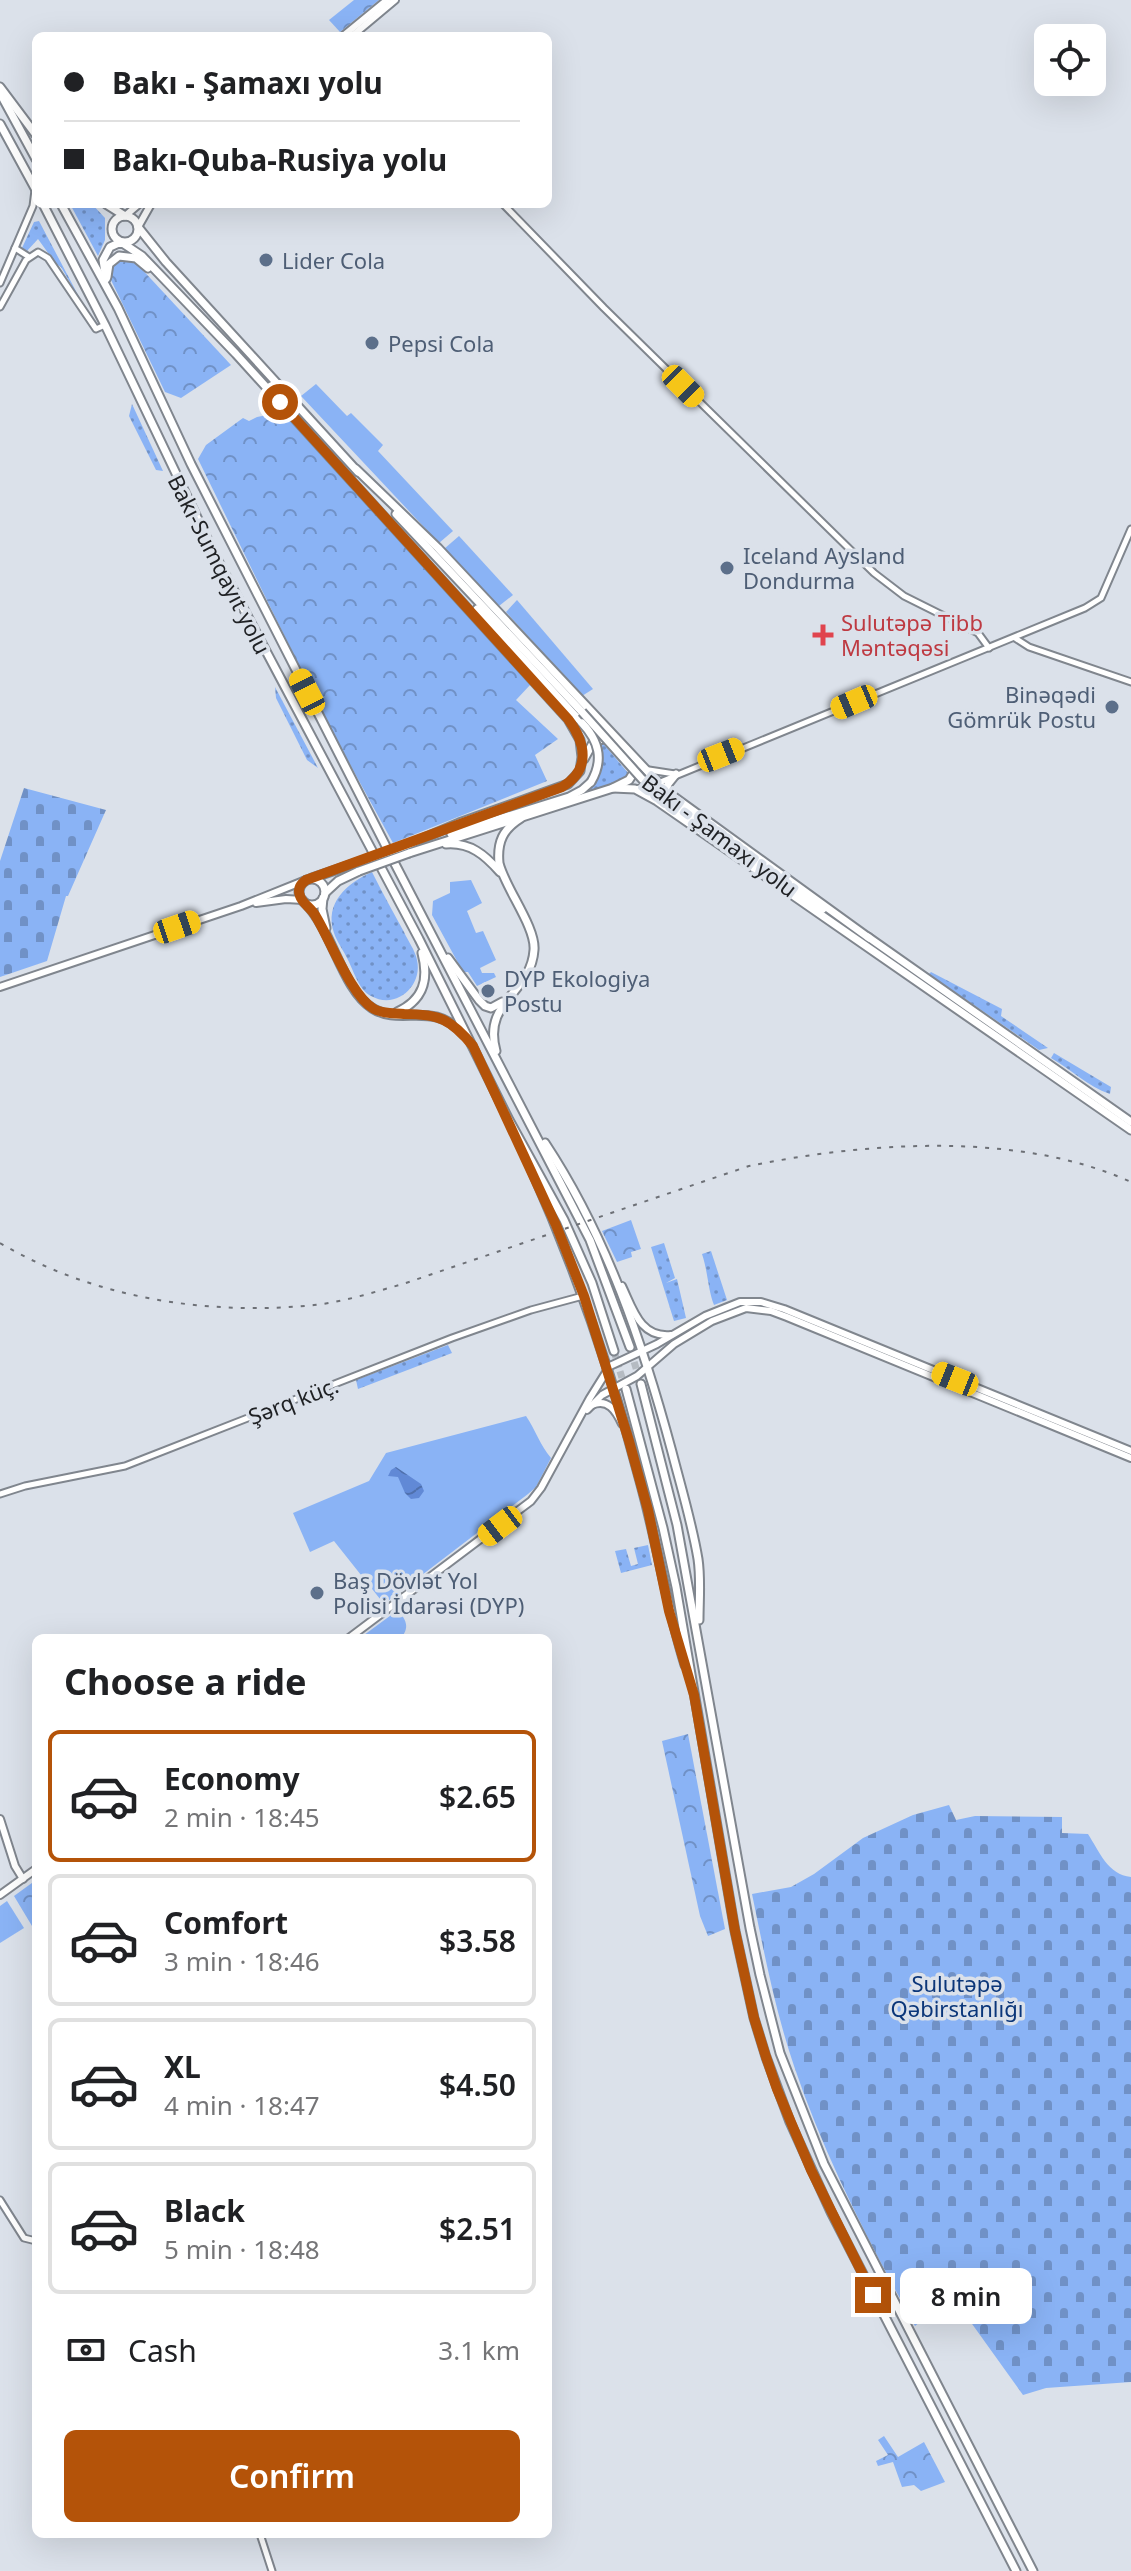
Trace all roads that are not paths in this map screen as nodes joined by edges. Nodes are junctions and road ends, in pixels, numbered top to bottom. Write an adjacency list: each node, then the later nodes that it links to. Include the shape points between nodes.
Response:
1 (387, 0): 3 (main road)
2 (395, 0): 4 (main road)
3 (348, 32)
4 (358, 32)
5 (0, 90): 7 (highway); 8 (highway)
6 (0, 127): 9 (highway)
7 (32, 130)
8 (32, 151)
9 (32, 182)
10 (32, 208): 20 (street)
11 (45, 208): 27 (highway, Bakı-Sumqayıt yolu)
12 (63, 208): 26 (highway, Bakı-Sumqayıt yolu)
13 (112, 208): 17 (highway)
14 (134, 208): 17 (main road)
15 (149, 208): 18 (main road)
16 (507, 208): 32 (street, via 874,573 904,596 978,633)
17 (125, 216): 18 (highway); 19 (highway, via 112,227)
18 (138, 227): 19 (highway, via 134,239); 28 (highway, Bakı - Şamaxı yolu)
19 (121, 242): 22 (highway, via 110,247 103,260); 24 (highway)
20 (15, 248): 21 (street); 23 (street)
21 (29, 257): 25 (street); 27 (street, via 46,255 96,329)
22 (107, 279): 24 (highway, via 111,261 127,256); 26 (highway)
23 (0, 283)
24 (179, 293): 36 (highway, via 568,719 580,740)
25 (0, 307)
26 (118, 308): 53 (highway, Bakı-Sumqayıt yolu, via 191,464)
27 (105, 325): 55 (highway, Bakı-Sumqayıt yolu, via 215,555)
28 (356, 469): 30 (highway, Bakı - Şamaxı yolu); 34 (highway, Bakı - Şamaxı yolu, via 438,548)
29 (1131, 529): 31 (street, via 1098,601)
30 (433, 555): 45 (highway, bridge, via 591,732 599,755 591,782 582,790); 54 (highway, Bakı - Şamaxı yolu, bridge, via 649,785)
31 (1015, 638): 32 (street); 33 (street)
32 (989, 648): 38 (street)
33 (1131, 682)
34 (621, 745): 35 (highway, Bakı - Şamaxı yolu); 36 (highway, via 598,739)
35 (634, 758): 37 (highway, Bakı - Şamaxı yolu); 40 (highway, via 634,775)
36 (582, 765): 46 (highway, via 562,787 459,823)
37 (641, 766): 38 (street); 39 (highway, Bakı - Şamaxı yolu)
38 (676, 774): 39 (street); 42 (highway)
39 (658, 783): 41 (street); 42 (highway, Bakı - Şamaxı yolu)
40 (613, 788): 41 (highway); 44 (highway, Bakı - Şamaxı yolu)
41 (635, 789): 43 (highway, Bakı - Şamaxı yolu)
42 (666, 791): 43 (highway, via 656,790); 54 (highway, Bakı - Şamaxı yolu)
43 (657, 801): 65 (highway, Bakı - Şamaxı yolu)
44 (521, 818): 45 (highway, Bakı - Şamaxı yolu); 48 (highway, via 502,835)
45 (432, 845): 46 (highway, Bakı - Şamaxı yolu); 48 (highway, via 460,843 473,848)
46 (407, 850): 47 (highway, bridge)
47 (357, 867): 49 (highway); 50 (highway)
48 (501, 873): 58 (highway, via 534,945 525,978)
49 (308, 879): 50 (highway, via 320,882); 51 (highway, via 300,888); 52 (main road)
50 (324, 896): 51 (highway, via 313,904); 56 (highway)
51 (304, 902): 52 (main road); 56 (highway)
52 (241, 906): 57 (main road)
53 (426, 924): 58 (highway, via 482,1004 491,1008); 61 (highway, Bakı-Sumqayıt yolu)
54 (869, 938): 64 (highway, Bakı - Şamaxı yolu)
55 (419, 939): 59 (highway, via 424,986 415,1001); 60 (highway, Bakı-Sumqayıt yolu)
56 (330, 941): 59 (highway, via 363,1000 378,1011)
57 (0, 987)
58 (507, 999): 61 (highway, via 493,1029)
59 (393, 1013): 60 (highway, via 445,1019)
60 (473, 1046): 63 (highway, Bakı-Sumqayıt yolu)
61 (505, 1075): 62 (highway, Bakı-Sumqayıt yolu)
62 (524, 1111): 66 (highway, via 563,1170); 70 (highway, Bakı-Sumqayıt yolu, via 590,1240)
63 (509, 1120): 67 (highway); 71 (highway, Bakı-Sumqayıt yolu, via 576,1245)
64 (1131, 1122)
65 (1131, 1130)
66 (606, 1252): 69 (main road, via 642,1326 658,1335); 72 (highway)
67 (584, 1296): 74 (highway); 83 (street, Şərq küç., via 452,1338 125,1466)
68 (715, 1316): 69 (main road); 73 (main road); 81 (main road, via 746,1300 773,1305); 82 (main road, via 746,1308 779,1314)
69 (675, 1335): 72 (main road)
70 (630, 1347)
71 (614, 1351)
72 (643, 1351): 73 (highway); 74 (main road)
73 (648, 1367): 76 (main road); 85 (highway, via 698,1558)
74 (606, 1370): 76 (highway); 79 (main road)
75 (641, 1384): 85 (highway, via 677,1525)
76 (612, 1389): 78 (main road); 80 (highway)
77 (626, 1389): 86 (highway, via 663,1528)
78 (589, 1407): 79 (main road); 80 (main road, via 610,1406)
79 (574, 1425): 84 (main road, via 541,1488 520,1510)
80 (629, 1441): 86 (highway)
81 (1131, 1451)
82 (1131, 1458)
83 (0, 1494)
84 (354, 1634)
85 (699, 1643): 96 (highway, via 760,1975 791,2084 824,2164)
86 (694, 1695): 95 (highway, via 745,1979 777,2089 831,2212)
87 (0, 1819): 89 (main road)
88 (32, 1872): 89 (main road)
89 (23, 1879): 90 (main road)
90 (0, 1895)
91 (0, 2200): 92 (street, via 24,2238)
92 (32, 2240)
93 (261, 2538): 94 (street)
94 (272, 2571)
95 (1016, 2571)
96 (1033, 2571)

